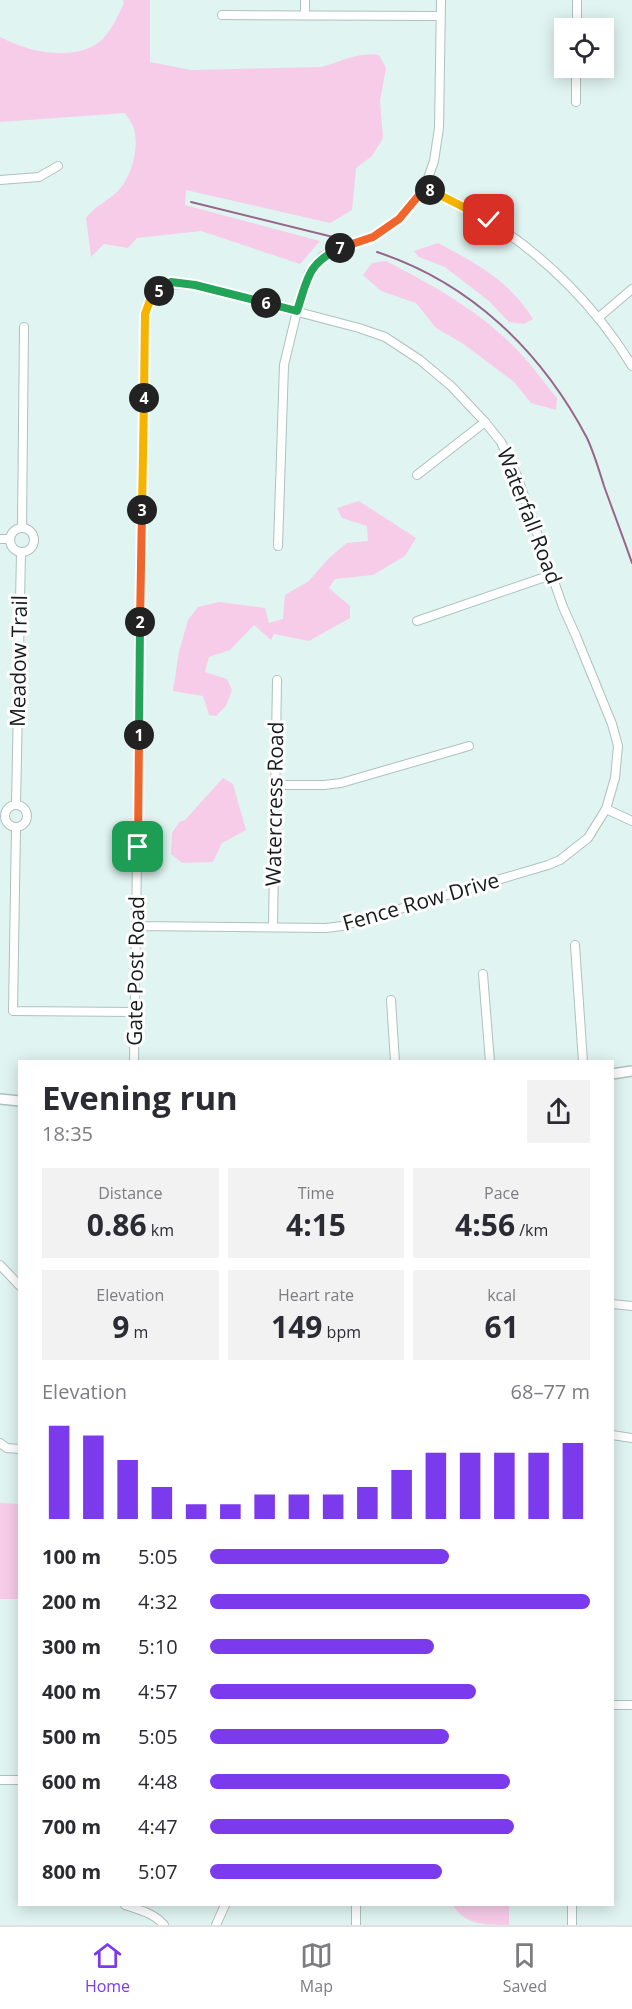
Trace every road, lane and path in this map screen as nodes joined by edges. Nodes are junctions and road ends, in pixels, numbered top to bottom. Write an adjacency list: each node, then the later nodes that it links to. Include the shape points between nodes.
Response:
1 (304, 0): 5 (street)
2 (441, 0): 6 (street)
3 (577, 0): 7 (street)
4 (222, 15): 5 (street)
5 (304, 15): 6 (street)
6 (440, 16): 12 (street, via 439,129)
7 (577, 18)
8 (576, 78): 9 (street)
9 (576, 102)
10 (58, 166): 11 (street, via 39,177)
11 (0, 180)
12 (425, 188): 15 (street, via 399,219 373,237 323,256 309,273); 16 (street, via 489,220 523,244)
13 (209, 288): 15 (street, Waterfall Road); 35 (street, Gate Post Road, via 171,282 152,295 145,314)
14 (632, 290): 16 (street)
15 (297, 311): 19 (street, Waterfall Road, via 385,336 451,386); 24 (street, via 284,365)
16 (598, 318): 18 (street)
17 (24, 327): 21 (street, Meadow Trail)
18 (632, 366)
19 (485, 422): 20 (street); 26 (street, Waterfall Road, via 501,442 517,476)
20 (417, 475)
21 (22, 528): 23 (street, via 14,531); 25 (street, Meadow Trail, via 31,532 34,539 30,549)
22 (0, 539): 23 (street)
23 (10, 539): 25 (street, via 15,550)
24 (278, 546)
25 (21, 552): 31 (street, Meadow Trail)
26 (551, 574): 27 (street); 32 (street, Waterfall Road, via 618,746 615,778)
27 (417, 621)
28 (277, 680): 30 (street, Watercress Road)
29 (469, 746): 30 (street, via 341,783)
30 (274, 785): 36 (street, Watercress Road)
31 (16, 805): 34 (street, Meadow Trail, via 9,808 5,818); 34 (street, Meadow Trail, via 25,809 28,816 26,823)
32 (606, 809): 33 (street); 36 (street, Fence Row Drive, via 588,838 548,865 350,925)
33 (632, 821)
34 (16, 828): 40 (street, Meadow Trail, via 13,1011)
35 (137, 926): 36 (street, Fence Row Drive); 40 (street, Gate Post Road)
36 (273, 927)
37 (575, 945): 44 (street)
38 (483, 974): 43 (street)
39 (391, 1000): 42 (street)
40 (135, 1012): 41 (street, Gate Post Road)
41 (134, 1060)
42 (395, 1060)
43 (490, 1060)
44 (583, 1060)
45 (632, 1071): 46 (street)
46 (614, 1074)
47 (0, 1099): 48 (street)
48 (18, 1101)
49 (0, 1265): 50 (street)
50 (18, 1284)
51 (614, 1304): 52 (street)
52 (632, 1306)
53 (614, 1435): 54 (street)
54 (632, 1438)
55 (0, 1443): 56 (street)
56 (18, 1449)
57 (614, 1705): 58 (street)
58 (632, 1705)
59 (0, 1780): 60 (street)
60 (18, 1780)
61 (128, 1906): 65 (street)
62 (225, 1906): 66 (street)
63 (356, 1906): 67 (street)
64 (572, 1906): 68 (street)
65 (164, 1925)
66 (216, 1925)
67 (356, 1925)
68 (572, 1925)

